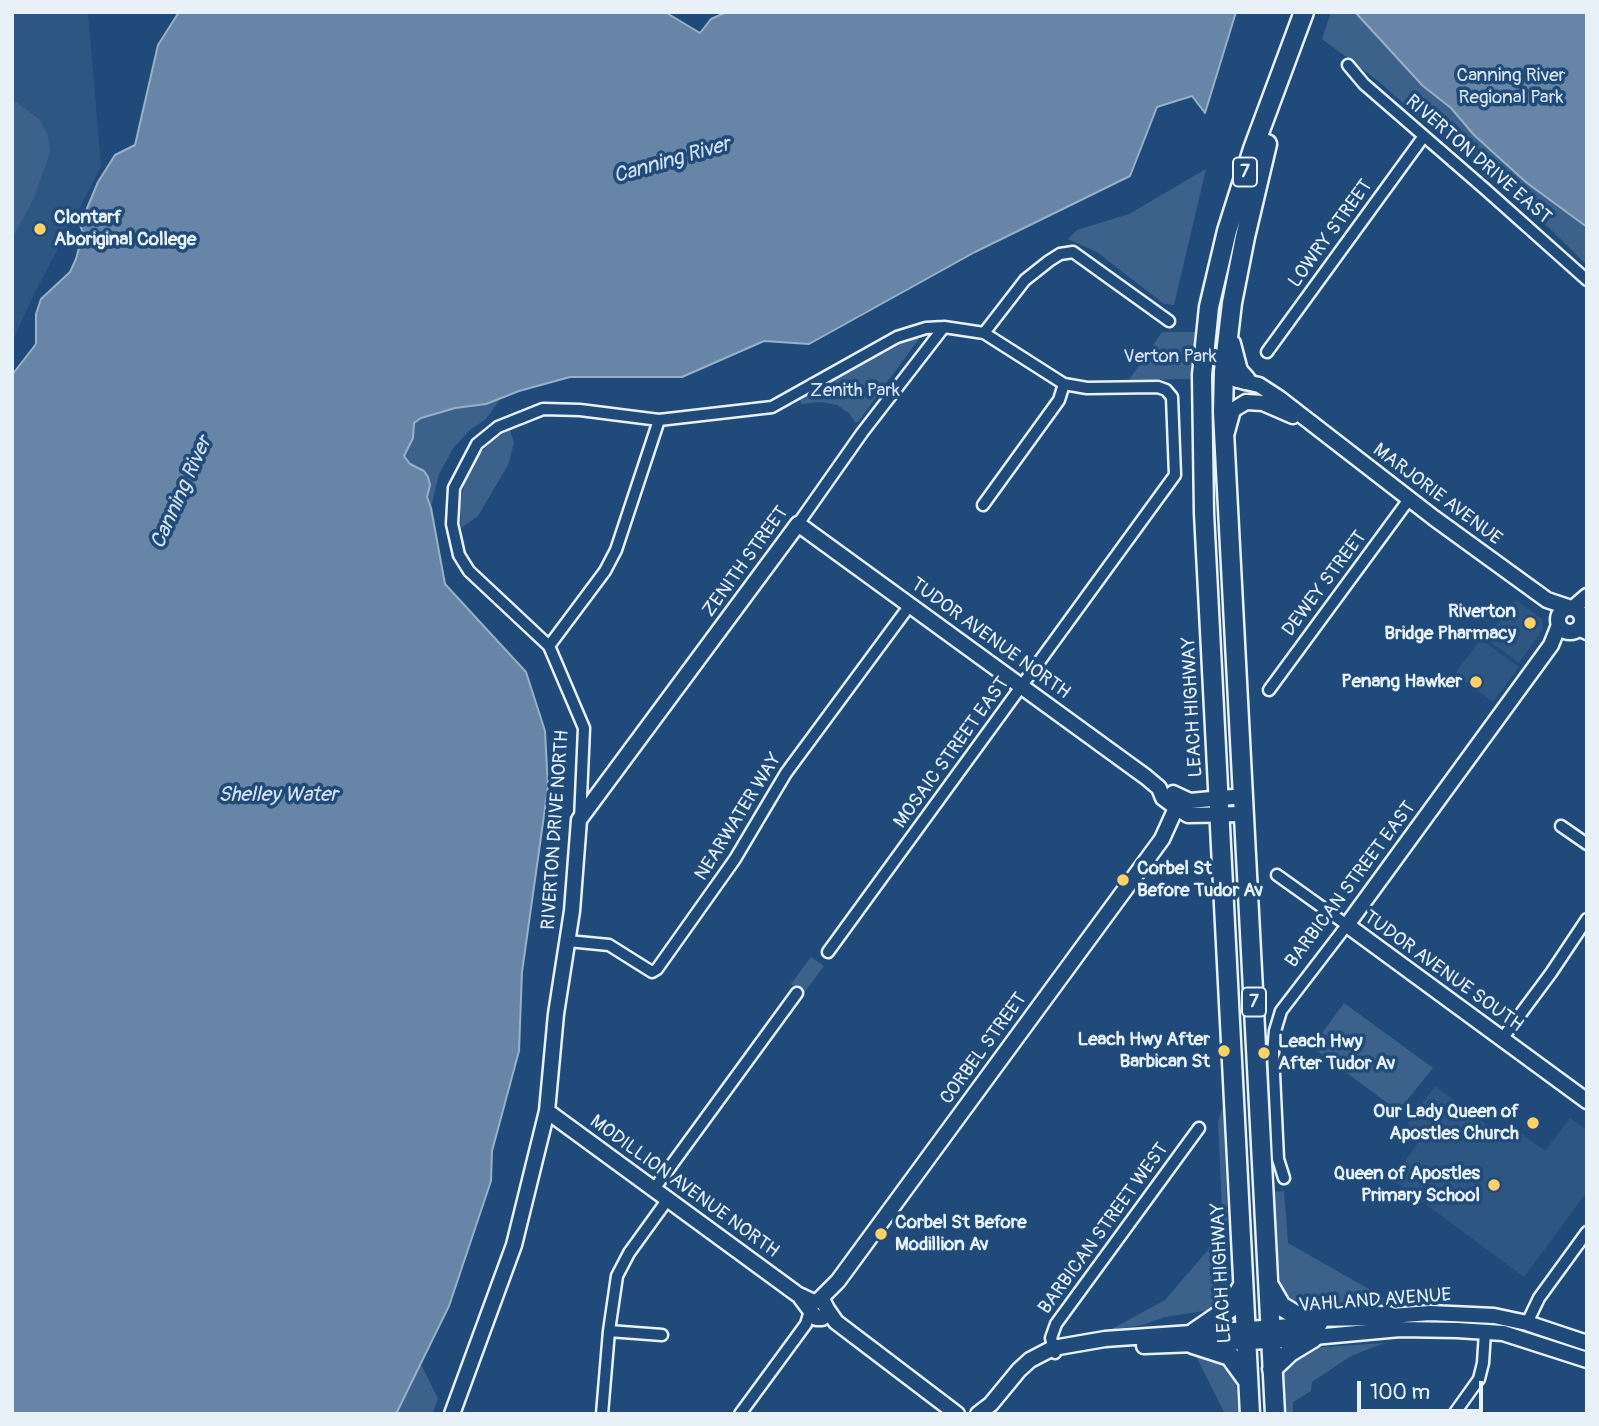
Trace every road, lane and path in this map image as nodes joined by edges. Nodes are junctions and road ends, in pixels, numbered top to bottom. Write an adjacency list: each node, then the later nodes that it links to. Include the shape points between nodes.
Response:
1 (1304, 12): 3 (highway, LEACH HIGHWAY / 7)
2 (1314, 12): 3 (highway, LEACH HIGHWAY / 7)
3 (1298, 41): 9 (highway, LEACH HIGHWAY / 7, via 1263,156); 15 (highway, LEACH HIGHWAY / 7, via 1253,149 1222,248 1209,307)
4 (1348, 65): 5 (street, RIVERTON DRIVE EAST)
5 (1424, 136): 6 (street, RIVERTON DRIVE EAST); 11 (street, LOWRY STREET)
6 (1587, 280)
7 (1169, 321): 10 (street, via 1073,252 1060,254 1026,280)
8 (944, 327): 10 (street, RIVERTON DRIVE NORTH); 16 (street, RIVERTON DRIVE NORTH, via 897,337 772,407); 21 (street, ZENITH STREET)
9 (1228, 331): 12 (highway, via 1238,371); 14 (highway, LEACH HIGHWAY / 7)
10 (984, 333): 13 (street)
11 (1267, 352)
12 (1246, 380): 14 (street); 17 (street, MARJORIE AVENUE, via 1279,398)
13 (1064, 384): 20 (street, via 1059,400); 25 (street, MOSAIC STREET EAST, via 1166,390 1172,397 1175,475)
14 (1223, 385): 15 (highway, via 1210,392); 18 (highway, LEACH HIGHWAY / 7)
15 (1201, 414): 29 (highway, LEACH HIGHWAY / 7)
16 (659, 420): 24 (street, via 616,550); 24 (street, RIVERTON DRIVE NORTH, via 543,410 489,433 477,444 454,488 452,524 459,555 483,586)
17 (1304, 420): 18 (street, MARJORIE AVENUE, via 1263,403 1246,402 1233,410); 19 (street, MARJORIE AVENUE)
18 (1225, 440): 28 (highway, LEACH HIGHWAY / 7)
19 (1410, 498): 23 (street, MARJORIE AVENUE); 26 (street, DEWEY STREET)
20 (983, 505)
21 (798, 524): 22 (street, TUDOR AVENUE NORTH); 30 (street, ZENITH STREET)
22 (910, 605): 25 (street, TUDOR AVENUE NORTH); 36 (street, NEARWATER WAY, via 786,773 735,859 657,969 652,972 609,945)
23 (1577, 618): 35 (street, BARBICAN STREET EAST, via 1551,645)
24 (549, 646): 30 (street, RIVERTON DRIVE NORTH, via 584,728)
25 (1022, 687): 27 (street, TUDOR AVENUE NORTH); 37 (street, MOSAIC STREET EAST)
26 (1269, 690)
27 (1184, 805): 29 (street, TUDOR AVENUE NORTH); 49 (street, CORBEL STREET)
28 (1244, 805): 29 (street, TUDOR AVENUE NORTH); 47 (highway, LEACH HIGHWAY / 7)
29 (1219, 807): 48 (highway, LEACH HIGHWAY / 7)
30 (579, 820): 36 (street, RIVERTON DRIVE NORTH)
31 (1562, 826): 32 (street)
32 (1587, 844)
33 (1277, 875): 35 (street, TUDOR AVENUE SOUTH)
34 (1587, 919): 39 (street)
35 (1347, 925): 39 (street, TUDOR AVENUE SOUTH); 43 (street, BARBICAN STREET EAST, via 1281,1011 1275,1031 1278,1159)
36 (568, 941): 41 (street, RIVERTON DRIVE NORTH)
37 (828, 952)
38 (797, 993): 44 (street)
39 (1502, 1039): 40 (street, TUDOR AVENUE SOUTH)
40 (1587, 1101)
41 (547, 1111): 44 (street, MODILLION AVENUE NORTH); 65 (street, RIVERTON DRIVE NORTH, via 514,1245)
42 (1199, 1128): 60 (street, BARBICAN STREET WEST, via 1056,1324 1051,1338)
43 (1284, 1178)
44 (654, 1189): 45 (street, MODILLION AVENUE NORTH)
45 (668, 1199): 49 (street, MODILLION AVENUE NORTH); 52 (street, via 617,1276)
46 (1587, 1232): 51 (street, via 1539,1298)
47 (1269, 1283): 50 (highway, via 1280,1306 1299,1317); 55 (highway, LEACH HIGHWAY / 7)
48 (1243, 1284): 56 (highway, LEACH HIGHWAY / 7); 57 (highway, via 1230,1308)
49 (817, 1311): 64 (street, MODILLION AVENUE NORTH); 67 (street, CORBEL STREET)
50 (1389, 1316): 51 (street, VAHLAND AVENUE, via 1471,1314); 55 (street, VAHLAND AVENUE)
51 (1527, 1323): 59 (street, VAHLAND AVENUE)
52 (609, 1331): 54 (street); 66 (street)
53 (1485, 1332): 58 (street, VAHLAND AVENUE, via 1400,1329); 61 (street, VAHLAND AVENUE, via 1503,1333); 73 (street, via 1479,1379)
54 (662, 1335)
55 (1271, 1335): 56 (street, VAHLAND AVENUE); 58 (street, VAHLAND AVENUE); 62 (highway, LEACH HIGHWAY / 7)
56 (1246, 1336): 57 (street, VAHLAND AVENUE); 63 (highway, LEACH HIGHWAY / 7)
57 (1194, 1338): 60 (street, VAHLAND AVENUE); 63 (highway, via 1230,1356)
58 (1313, 1338): 62 (highway)
59 (1587, 1343)
60 (1054, 1351): 69 (street, via 1030,1360); 70 (street, via 1017,1380)
61 (1587, 1360)
62 (1272, 1369): 72 (highway, LEACH HIGHWAY / 7)
63 (1248, 1381): 71 (highway, LEACH HIGHWAY / 7)
64 (952, 1409): 68 (street, MODILLION AVENUE NORTH)
65 (452, 1414)
66 (602, 1414)
67 (740, 1414)
68 (970, 1414)
69 (978, 1414)
70 (995, 1414)
71 (1250, 1414)
72 (1275, 1414)
73 (1454, 1414)

